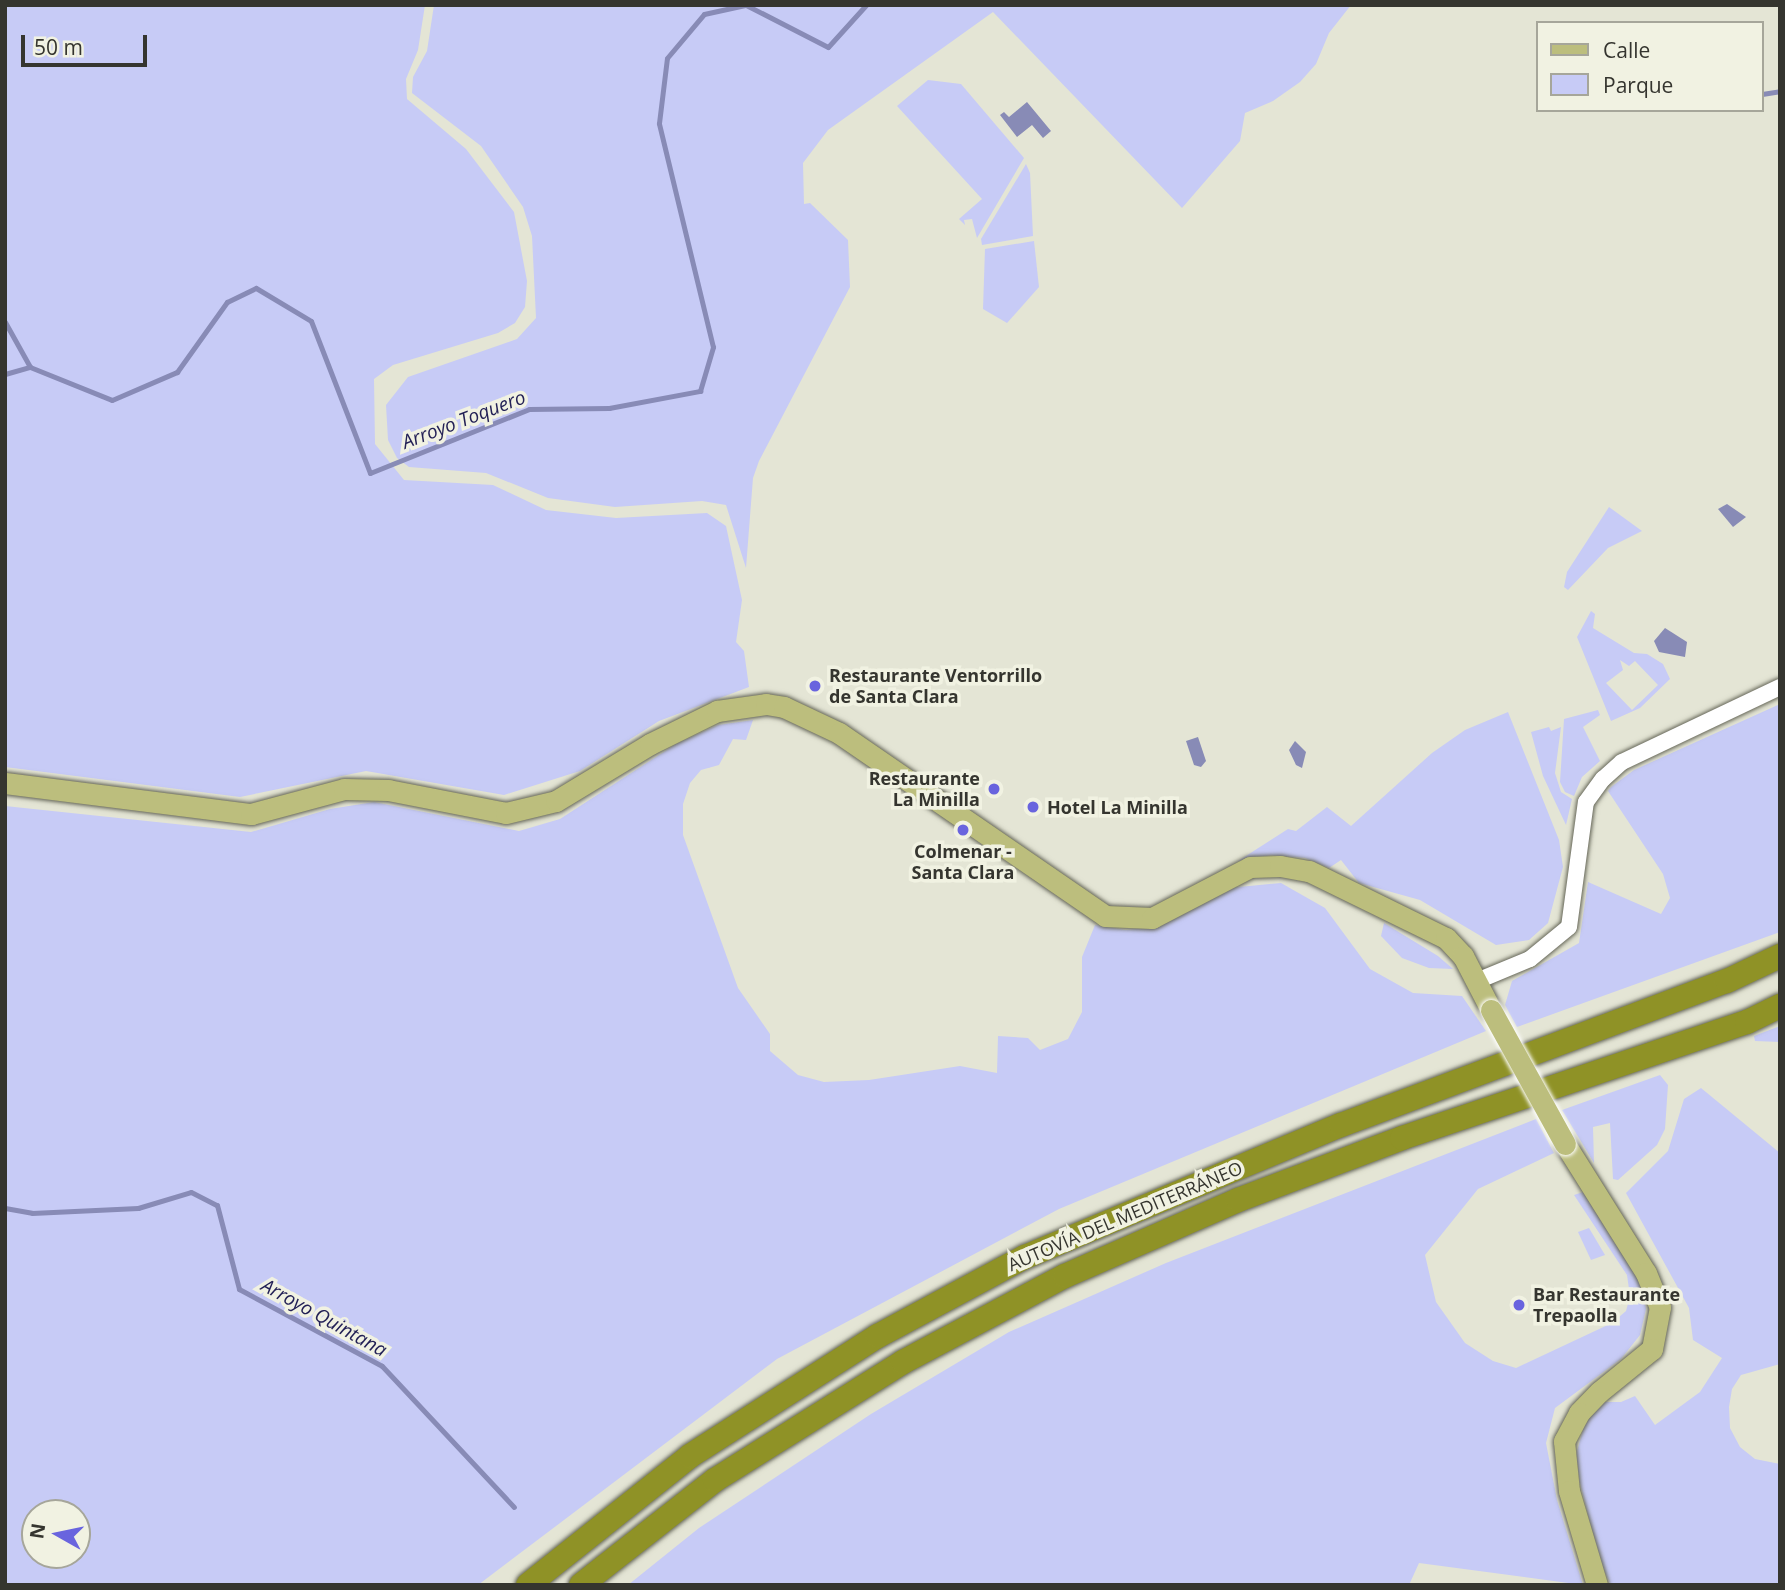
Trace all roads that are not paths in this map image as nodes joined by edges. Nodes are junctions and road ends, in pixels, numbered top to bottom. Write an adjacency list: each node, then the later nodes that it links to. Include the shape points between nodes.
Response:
1 (1780, 687): 4 (street, via 1622,762 1602,779 1586,802 1569,927 1530,959)
2 (5, 783): 4 (main road, via 251,814 344,789 388,790 506,813 556,801 650,744 717,711 766,704 784,707 839,733 1105,916 1153,918 1225,877 1250,867 1280,866 1310,872 1446,938)
3 (1780, 956): 6 (highway, AUTOVÍA DEL MEDITERRÁNEO, via 1727,981 1341,1125 1025,1257 878,1336 690,1456)
4 (1477, 981): 8 (main road, bridge, via 1565,1144 1646,1273 1660,1307 1652,1349 1578,1413 1564,1441 1569,1491)
5 (1780, 1006): 7 (highway, AUTOVÍA DEL MEDITERRÁNEO, via 1747,1022 1402,1138 1238,1200 1065,1276 903,1362 715,1480)
6 (528, 1585)
7 (581, 1585)
8 (1597, 1585)

